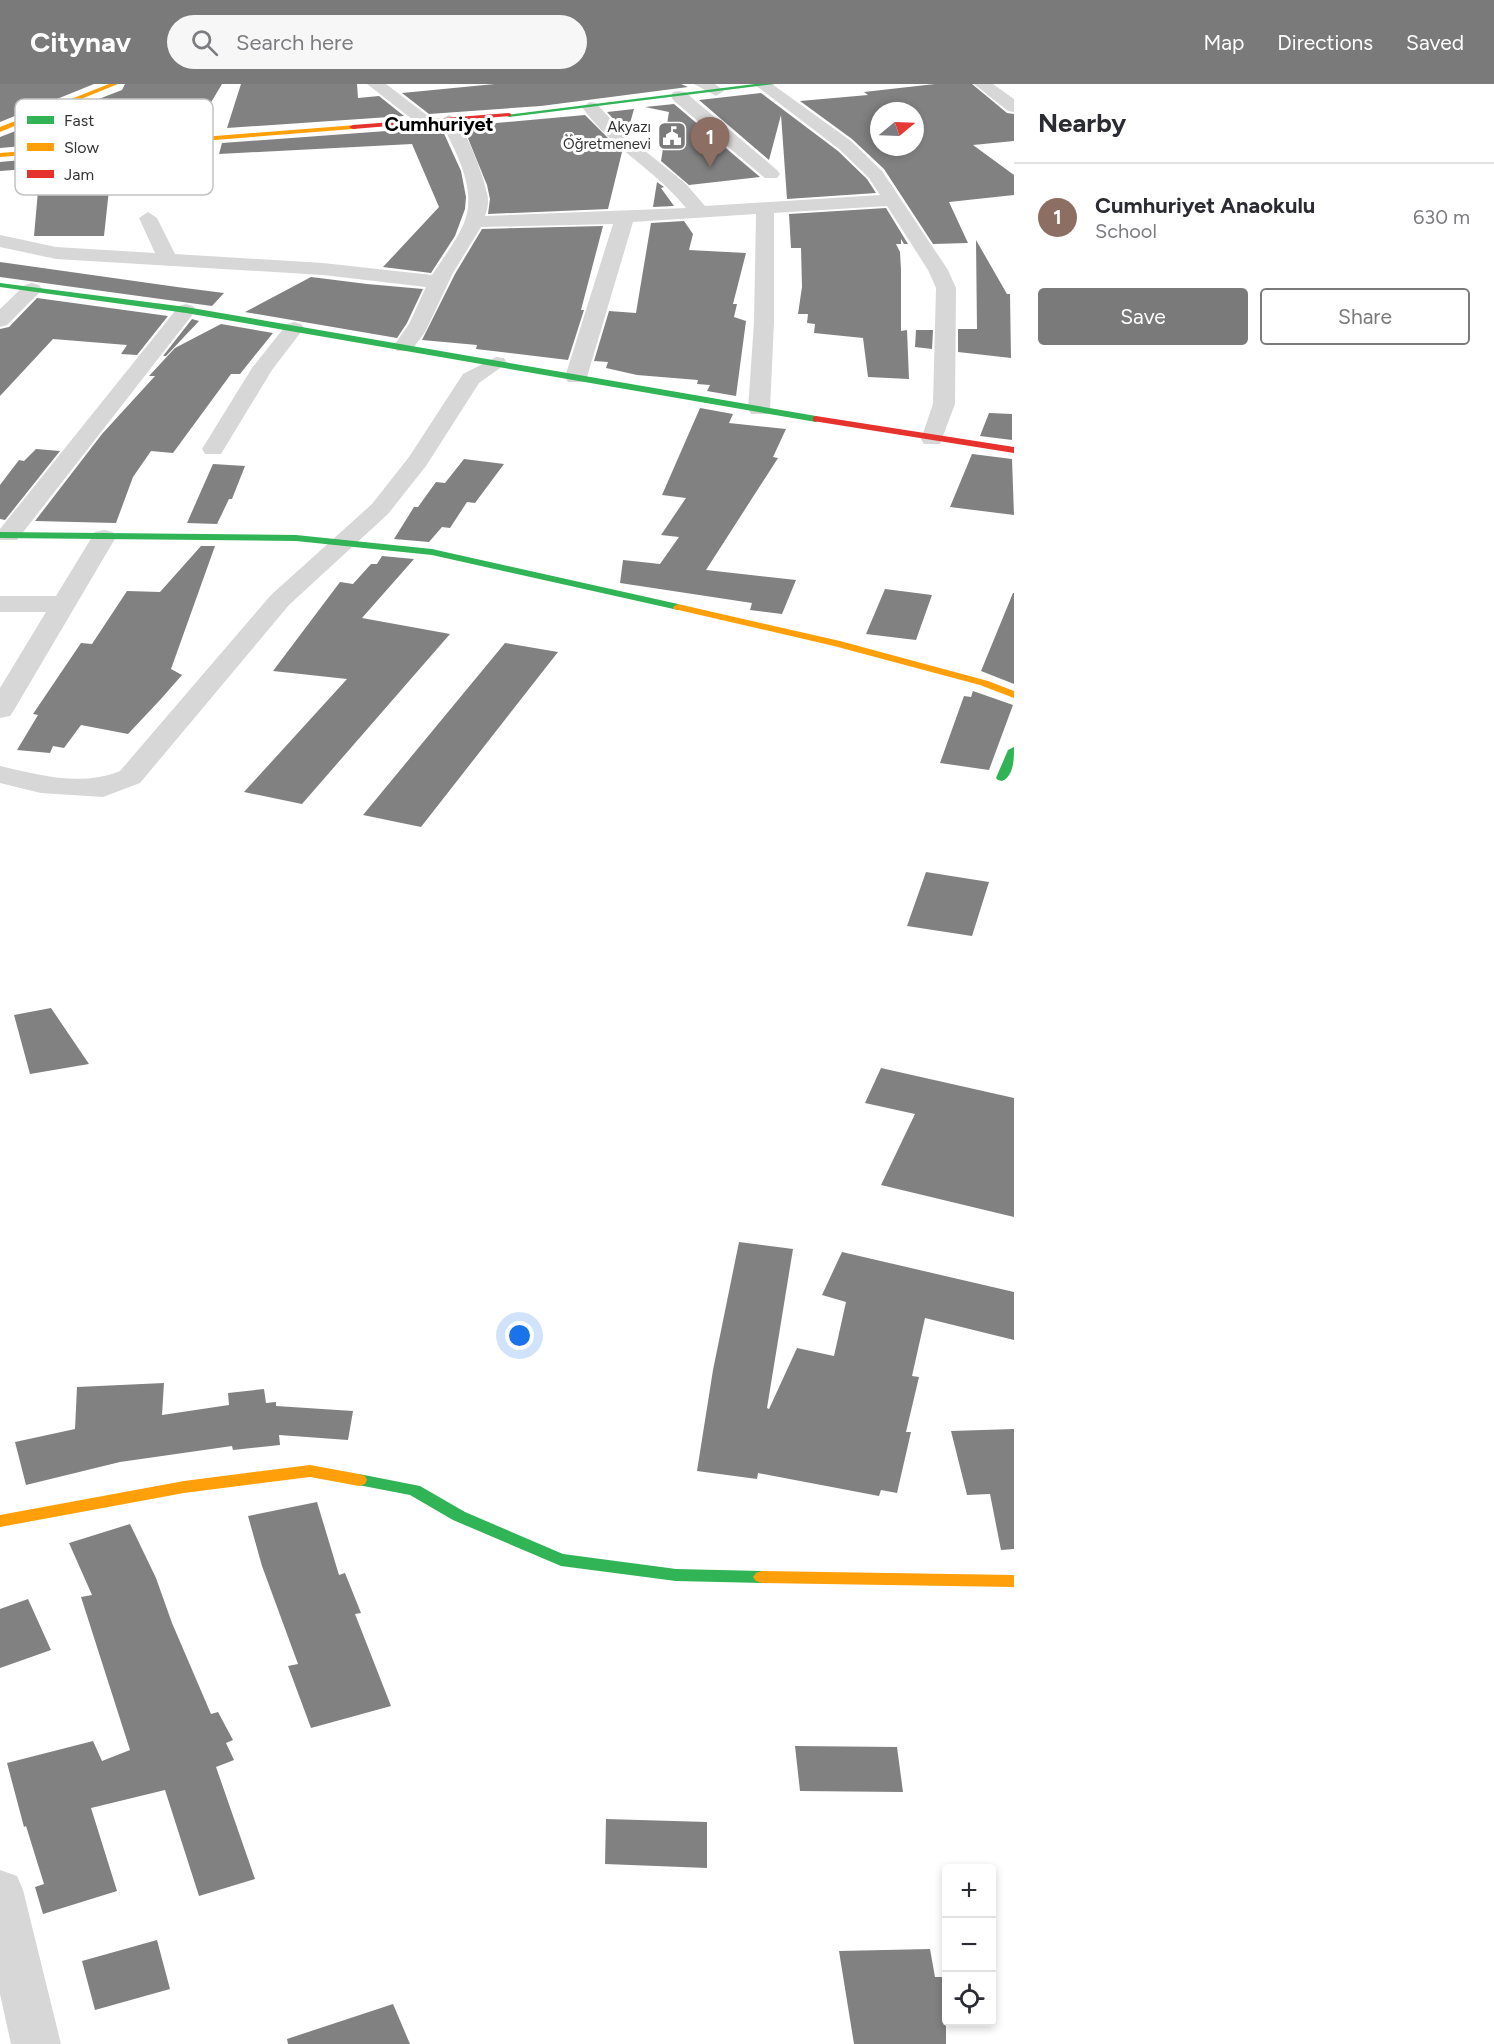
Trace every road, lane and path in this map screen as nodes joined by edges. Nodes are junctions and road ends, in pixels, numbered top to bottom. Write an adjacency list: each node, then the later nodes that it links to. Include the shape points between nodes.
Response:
1 (115, 84): 7 (street)
2 (375, 84): 11 (street)
3 (982, 84): 9 (street)
4 (768, 85): 5 (street); 18 (street, via 845,145 876,175)
5 (709, 88): 6 (street)
6 (679, 96): 8 (street); 17 (street)
7 (78, 99)
8 (590, 107): 10 (street); 20 (street, via 617,136 680,188)
9 (1014, 107)
10 (449, 120): 11 (street); 23 (street, via 464,151 479,199)
11 (427, 122): 14 (street)
12 (15, 124): 13 (street)
13 (0, 130)
14 (213, 137)
15 (15, 154): 16 (street)
16 (0, 155)
17 (771, 174)
18 (891, 200): 19 (street); 36 (street, via 946,288 944,404)
19 (765, 208): 20 (street); 35 (street)
20 (699, 211): 21 (street)
21 (626, 217): 23 (street); 34 (street)
22 (148, 218): 25 (street)
23 (474, 222): 26 (street)
24 (0, 241): 25 (street, via 56,253)
25 (168, 260): 26 (street, via 323,269)
26 (439, 282): 32 (street, via 418,330)
27 (0, 285): 28 (street)
28 (32, 289): 29 (street); 30 (street)
29 (186, 310): 31 (street); 39 (street)
30 (0, 321)
31 (294, 328): 32 (street); 37 (street, via 263,368)
32 (404, 347): 33 (street)
33 (496, 363): 34 (street); 41 (street, via 471,379 418,461 380,509)
34 (576, 377): 35 (street)
35 (759, 409): 36 (street)
36 (932, 439): 38 (street)
37 (213, 448)
38 (1014, 450)
39 (4, 535): 40 (street)
40 (105, 537): 41 (street, via 296,538); 43 (street)
41 (341, 543): 45 (street, via 432,552 825,641 984,683); 48 (street, via 280,600 130,777 103,788 41,785)
42 (0, 604): 43 (street)
43 (62, 604): 44 (street)
44 (13, 670): 46 (street)
45 (1014, 695)
46 (0, 710)
47 (1014, 750): 49 (street)
48 (0, 774)
49 (1002, 778)
50 (0, 1521): 51 (street, via 184,1487 310,1472 414,1490 459,1516 561,1560 676,1575)
51 (1014, 1581)
52 (0, 1890): 53 (street)
53 (36, 2044)

